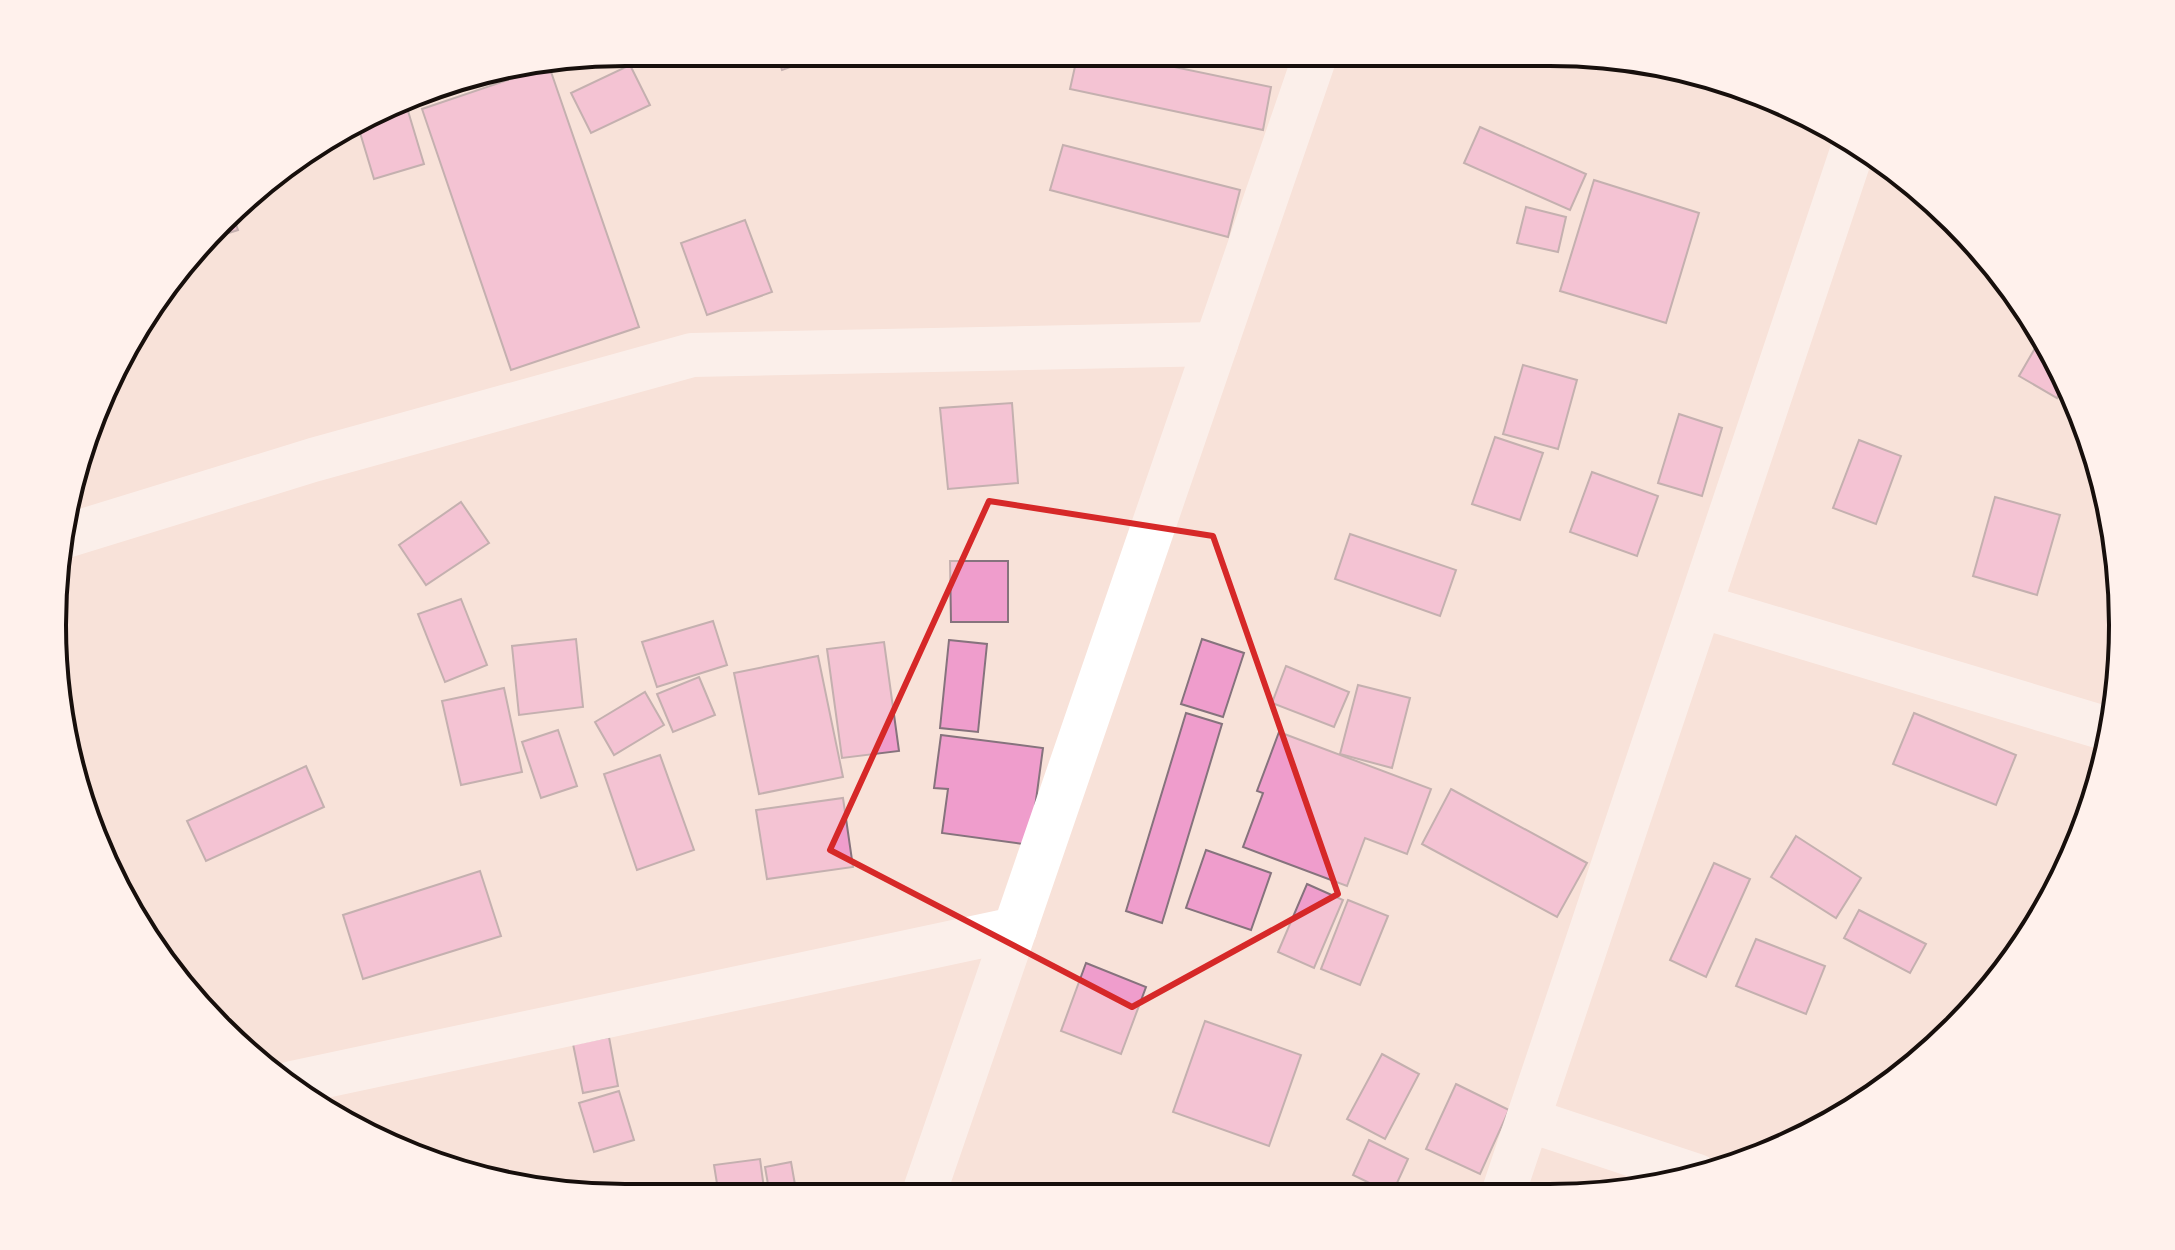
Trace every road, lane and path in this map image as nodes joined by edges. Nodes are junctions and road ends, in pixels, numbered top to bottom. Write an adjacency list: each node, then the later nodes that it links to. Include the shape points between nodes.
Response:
1 (1312, 66): 3 (street)
2 (1851, 154): 5 (street)
3 (1216, 344): 4 (street, via 692,355 313,460); 7 (street)
4 (74, 534)
5 (1700, 606): 6 (street); 9 (street)
6 (2099, 726)
7 (1015, 929): 8 (street); 11 (street)
8 (302, 1081)
9 (1528, 1120): 10 (street); 12 (street)
10 (1676, 1169)
11 (927, 1184)
12 (1506, 1184)

